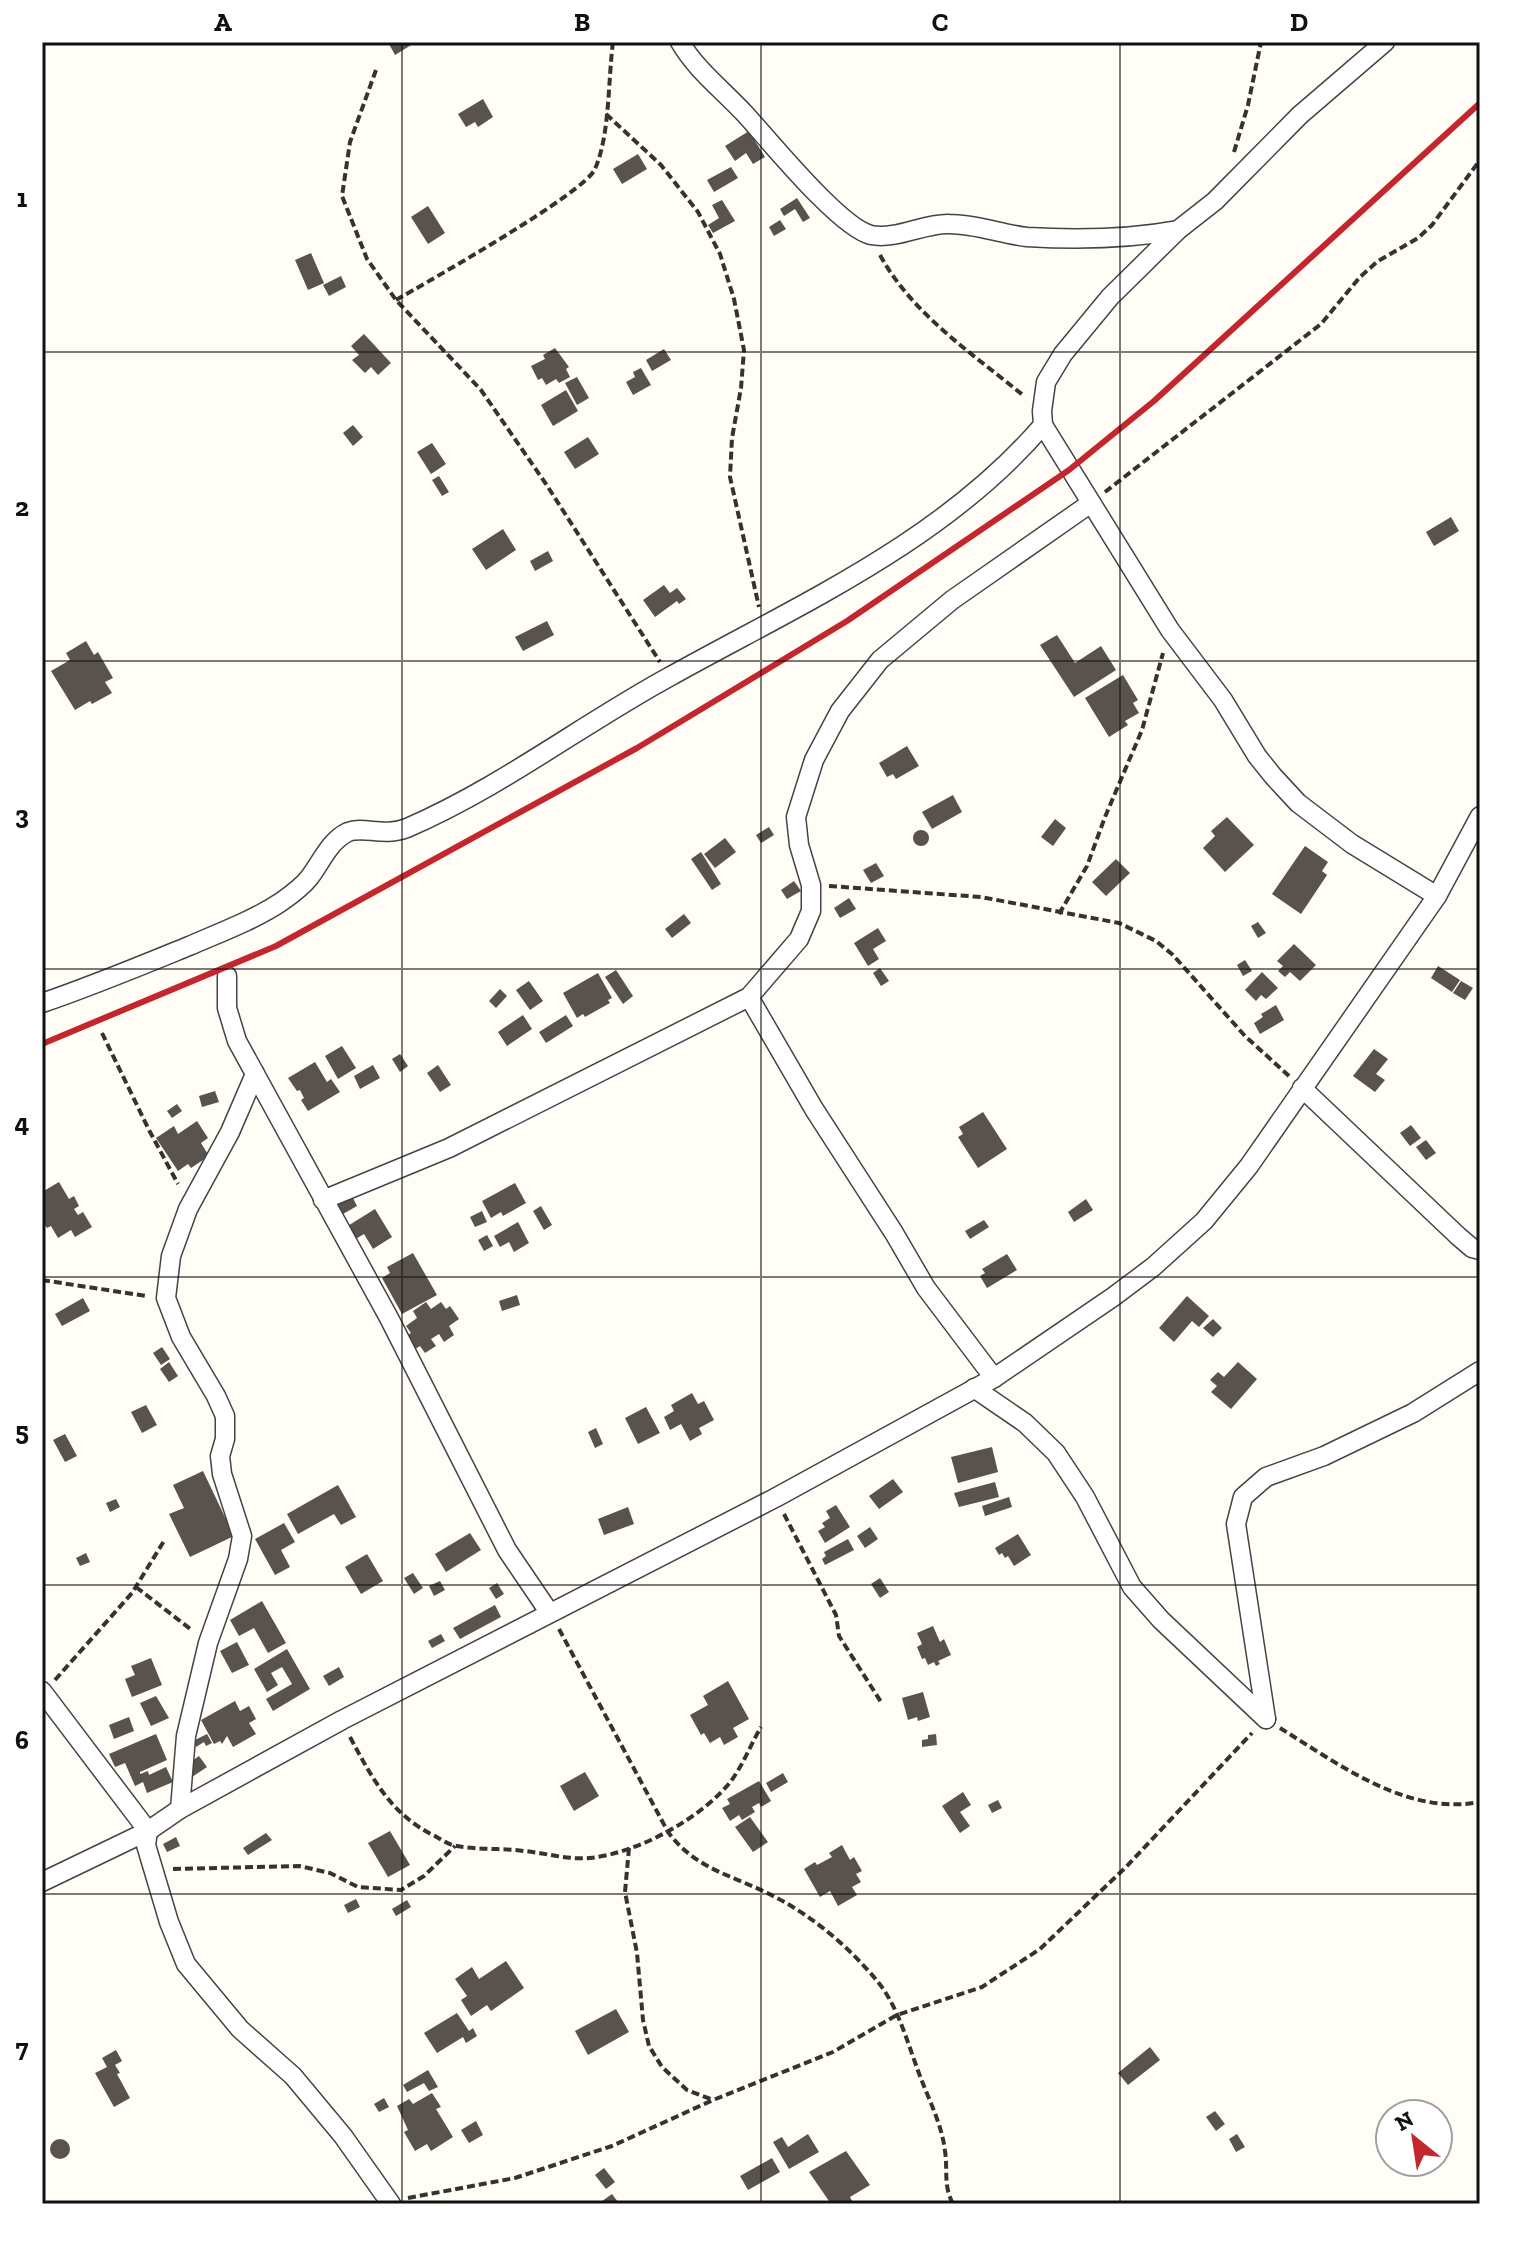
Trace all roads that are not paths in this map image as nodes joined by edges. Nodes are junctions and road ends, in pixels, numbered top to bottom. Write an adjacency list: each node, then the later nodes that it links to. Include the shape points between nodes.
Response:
1 (680, 42): 3 (street, via 706,77 816,192 870,235 933,224 1071,238)
2 (1385, 42): 3 (street)
3 (1178, 230): 4 (street, via 1110,297 1063,354 1046,382)
4 (1042, 418): 5 (street); 10 (street, via 999,473 905,544 506,776 406,828 388,834 348,832 329,848 307,881 268,909 103,982)
5 (1091, 503): 7 (street, via 1170,630 1257,756 1298,803 1352,844); 9 (street, via 952,600 880,660 840,711 814,760 796,817 811,885 811,911 799,939)
6 (1480, 816): 7 (street)
7 (1437, 896): 12 (street)
8 (227, 976): 11 (street, via 227,1008)
9 (749, 997): 13 (street, via 449,1148); 16 (street, via 926,1288)
10 (42, 1003)
11 (255, 1074): 13 (street); 20 (street, via 188,1209 171,1256 166,1298 181,1337 225,1416 222,1474 242,1536 186,1736)
12 (1302, 1088): 14 (street, via 1458,1236); 16 (street, via 1204,1221 1113,1297)
13 (323, 1200): 18 (street, via 507,1550)
14 (1480, 1250)
15 (1480, 1371): 17 (street, via 1413,1413 1266,1477 1243,1497 1236,1524 1266,1719 1132,1587 1056,1453 1025,1423)
16 (994, 1378): 17 (street)
17 (974, 1388): 18 (street, via 775,1498)
18 (549, 1612): 20 (street)
19 (42, 1692): 21 (street)
20 (180, 1809): 21 (street)
21 (148, 1831): 22 (street); 23 (street, via 146,1845 186,1964 240,2029 293,2076)
22 (42, 1882)
23 (390, 2202)

